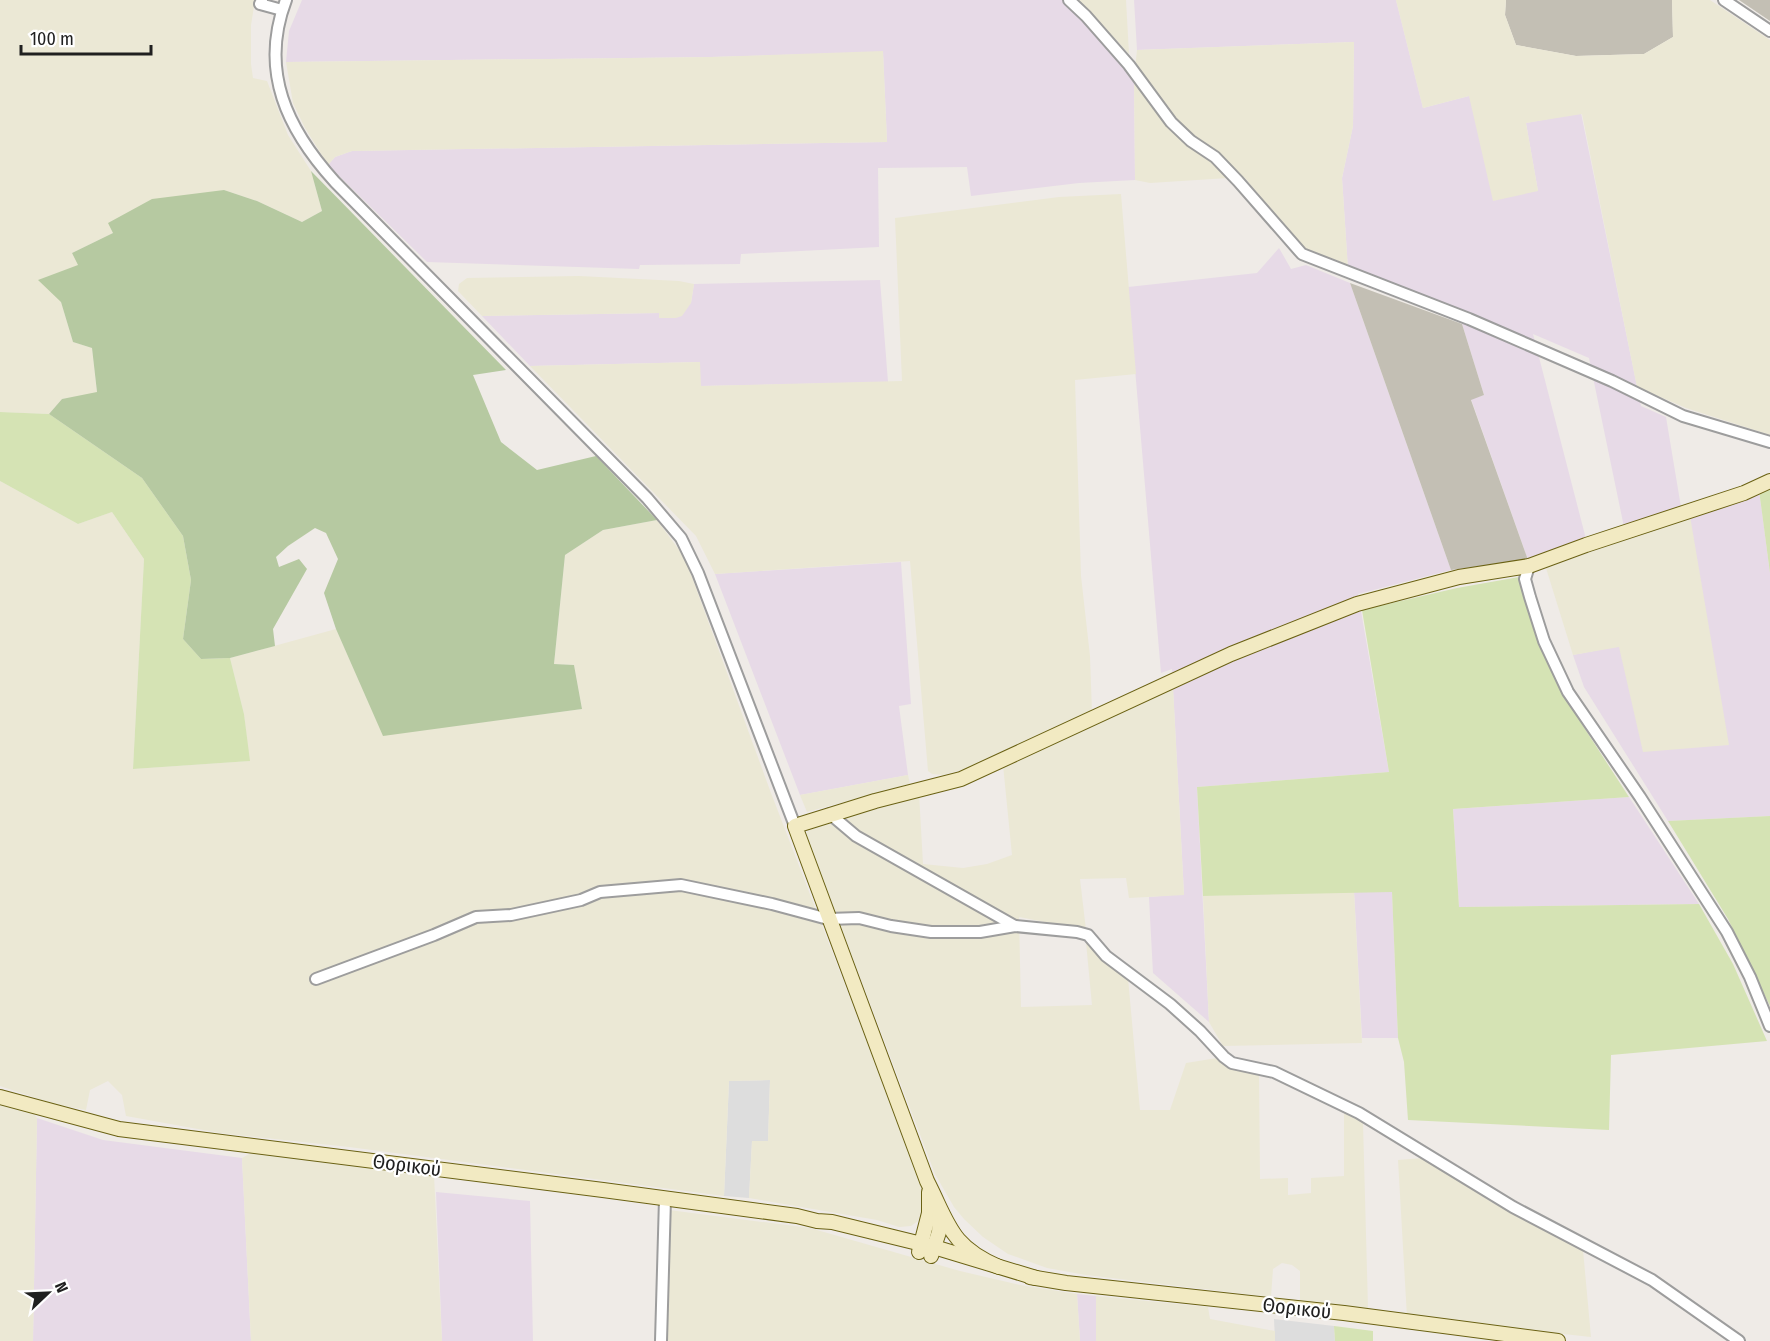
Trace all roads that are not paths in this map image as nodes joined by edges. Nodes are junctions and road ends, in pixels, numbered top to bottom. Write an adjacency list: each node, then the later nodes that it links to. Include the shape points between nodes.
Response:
1 (262, 0): 4 (street, via 260,4)
2 (1069, 0): 6 (street, via 1129,65 1171,122 1238,181 1302,254 1470,319 1683,416)
3 (1724, 0): 5 (street)
4 (284, 5): 10 (street, via 275,42 279,85 297,133 316,161 639,490 681,538)
5 (1770, 31)
6 (1770, 442)
7 (1770, 482): 8 (main road)
8 (1529, 566): 9 (main road, via 1459,577 1357,604 1231,654 961,779); 14 (street, via 1525,579 1530,597 1544,641 1568,692 1727,932)
9 (830, 814): 10 (main road); 12 (street, via 856,836)
10 (795, 826): 11 (main road)
11 (828, 919): 12 (street, via 859,918 932,932 980,932); 13 (street, via 681,885 600,892 511,915 476,917); 16 (main road)
12 (1015, 926): 24 (street, via 1088,935 1106,957 1170,1004 1232,1063 1274,1072 1359,1113 1512,1207 1652,1280)
13 (316, 979)
14 (1770, 1026)
15 (0, 1097): 17 (main road, Θορικού, via 119,1129)
16 (927, 1181): 18 (main road); 19 (main road, via 930,1193)
17 (665, 1199): 19 (main road, Θορικού, via 832,1222); 22 (street)
18 (939, 1206): 19 (main road, via 941,1223); 20 (main road, via 968,1250)
19 (926, 1250): 20 (main road, Θορικού); 21 (main road, Θορικού, via 981,1269)
20 (999, 1267): 21 (main road, Θορικού)
21 (1036, 1278): 23 (main road, Θορικού)
22 (661, 1341)
23 (1558, 1341)
24 (1739, 1341)

